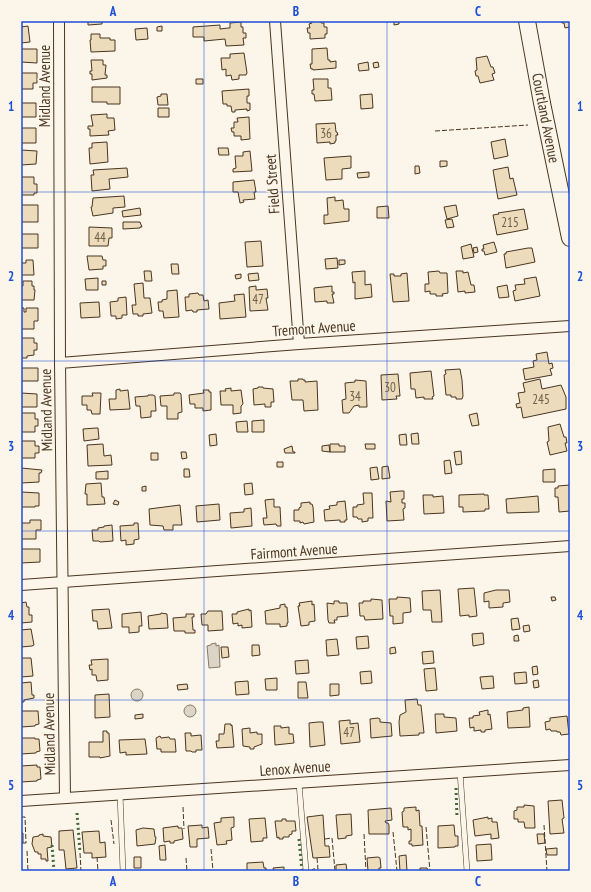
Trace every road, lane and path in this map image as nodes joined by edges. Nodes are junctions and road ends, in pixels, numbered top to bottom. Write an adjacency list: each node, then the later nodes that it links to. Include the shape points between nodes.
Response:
1 (59, 21): 7 (street, Midland Avenue)
2 (275, 21): 6 (street, Field Street)
3 (527, 21): 4 (main road, Courtland Avenue)
4 (570, 238)
5 (570, 326): 6 (street, Tremont Avenue)
6 (299, 344): 7 (street, Tremont Avenue)
7 (60, 363): 9 (street, Midland Avenue)
8 (570, 546): 9 (street, Fairmont Avenue)
9 (63, 583): 10 (street, Fairmont Avenue); 15 (street, Midland Avenue)
10 (21, 585)
11 (570, 765): 12 (street, Lenox Avenue)
12 (460, 772): 13 (street, Lenox Avenue); 19 (lane)
13 (299, 783): 14 (street, Lenox Avenue); 18 (lane)
14 (120, 794): 15 (street, Lenox Avenue); 17 (lane)
15 (65, 798): 16 (street, Lenox Avenue)
16 (21, 800)
17 (123, 871)
18 (306, 871)
19 (467, 871)

